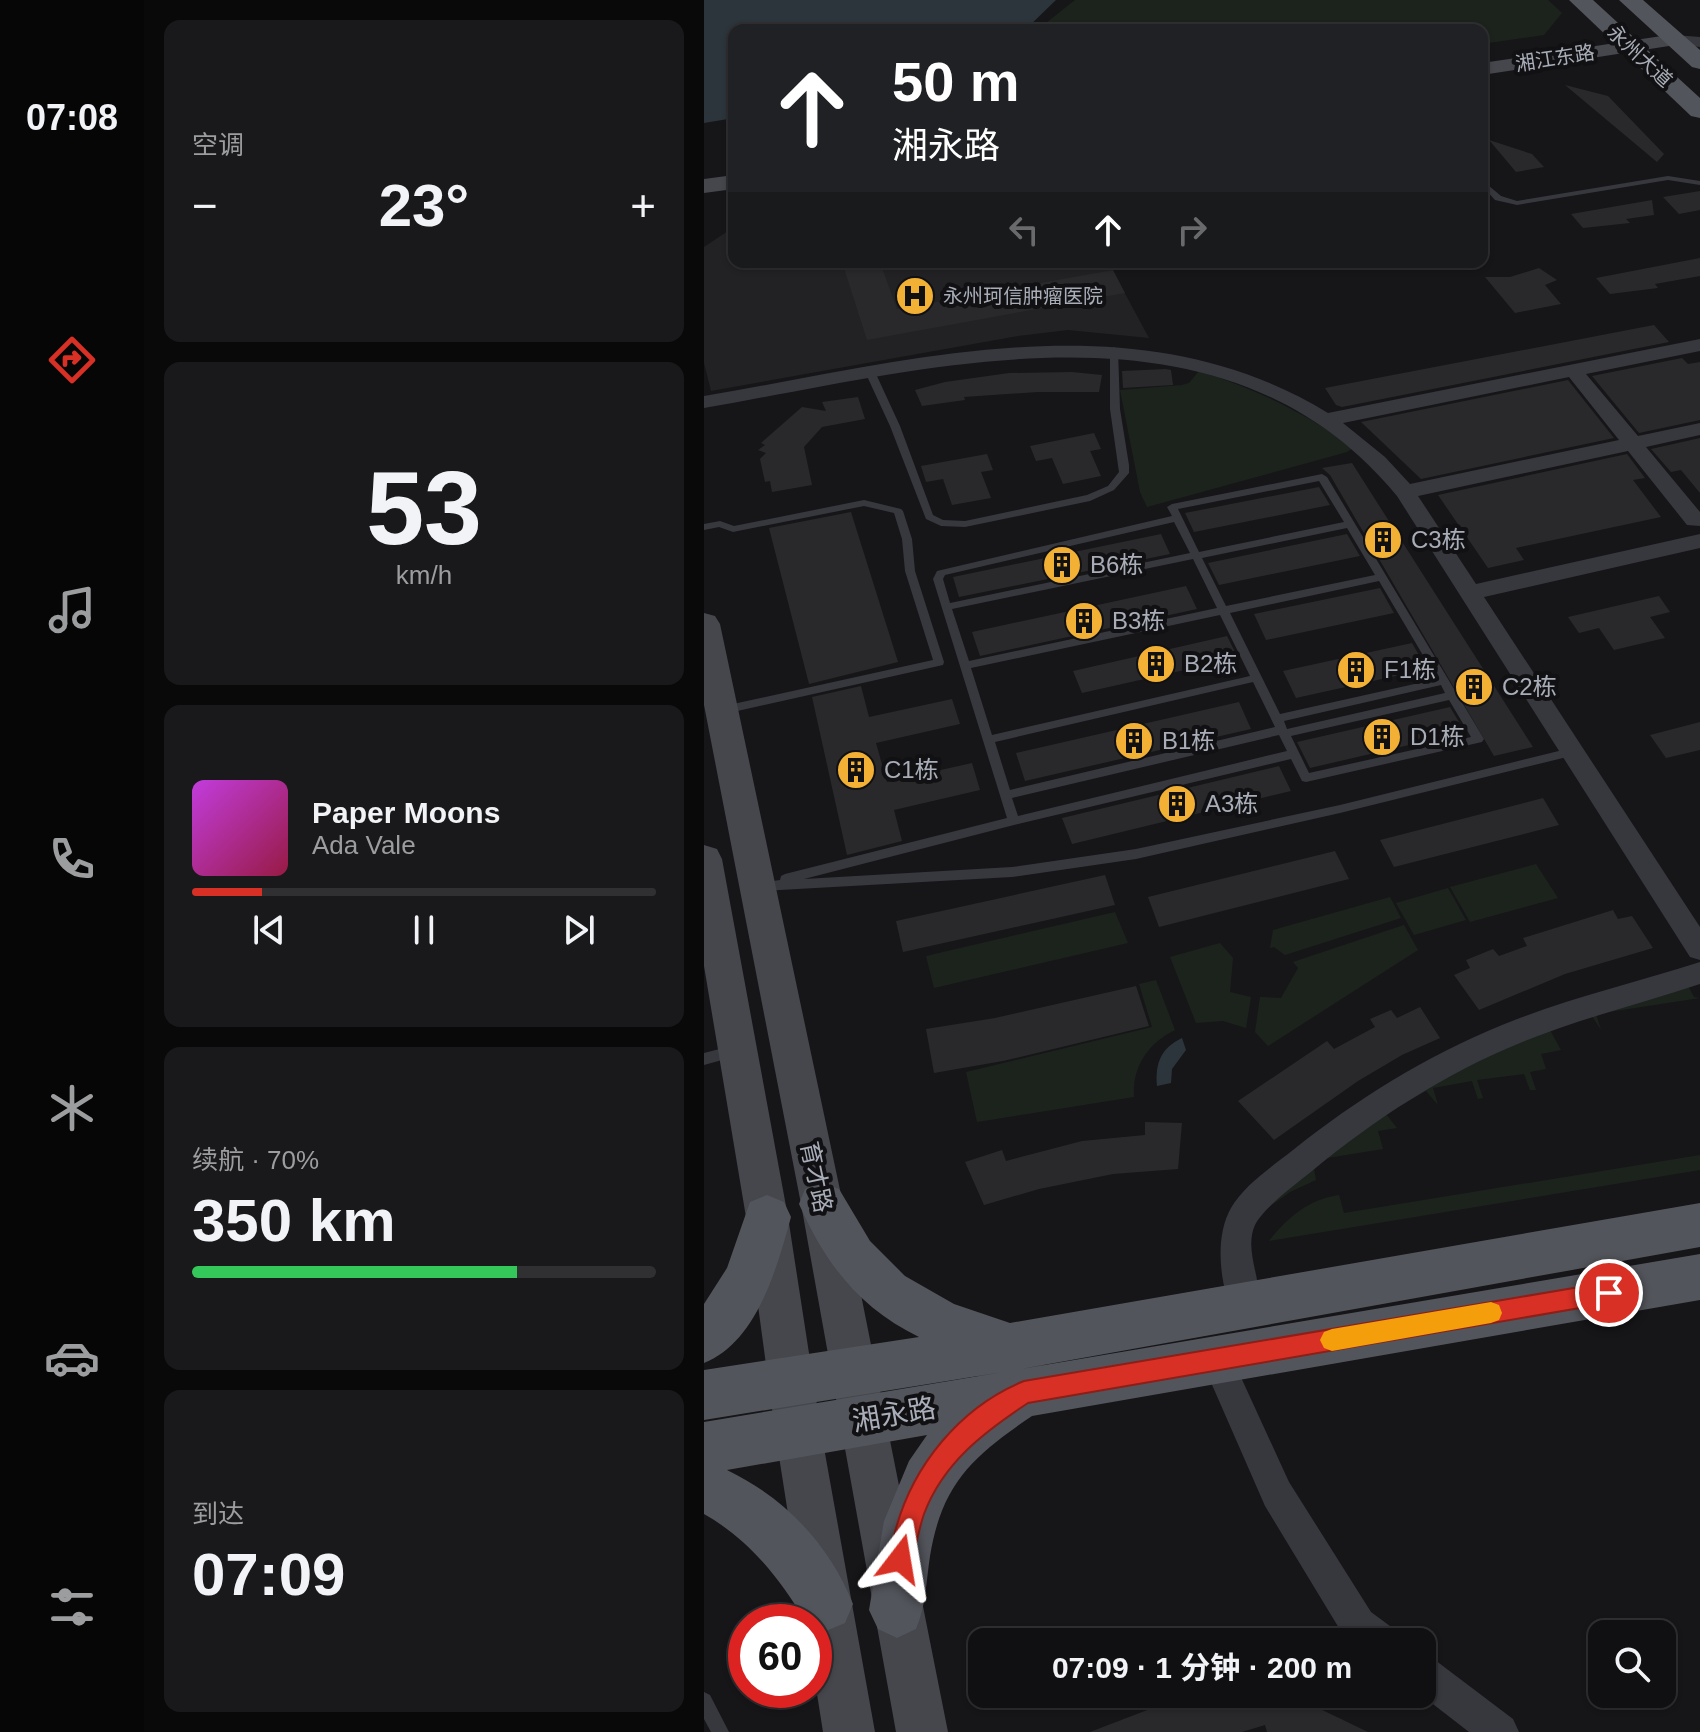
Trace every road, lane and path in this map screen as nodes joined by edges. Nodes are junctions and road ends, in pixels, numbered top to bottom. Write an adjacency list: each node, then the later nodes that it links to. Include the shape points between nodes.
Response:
1 (1580, 0): 5 (main road, 永州大道)
2 (1630, 0): 3 (main road, 永州大道)
3 (1675, 40): 4 (street); 5 (main road, 湘江东路); 6 (main road, 永州大道)
4 (1700, 42)
5 (1630, 47): 7 (main road, 湘江东路); 8 (main road, 永州大道)
6 (1700, 62)
7 (1488, 68)
8 (1700, 111)
9 (728, 183): 11 (main road)
10 (1700, 183): 12 (lane, via 1668,178 1517,203 1498,198)
11 (704, 186)
12 (1488, 188)
13 (1700, 345): 15 (street)
14 (1114, 350): 16 (street, via 1010,352); 16 (lane, via 1115,409 1124,465 1119,480 1090,498 965,524 929,517); 18 (street, via 1160,356 1235,377)
15 (1573, 370): 18 (street); 20 (street)
16 (871, 374): 17 (street)
17 (704, 402)
18 (1326, 420): 21 (street, via 1372,454)
19 (1700, 429): 20 (street)
20 (1633, 443): 21 (street); 25 (street)
21 (1405, 492): 28 (street)
22 (1177, 518): 23 (lane, via 1172,507 1322,477); 26 (lane); 29 (lane, via 941,573)
23 (1349, 524): 26 (lane); 27 (lane)
24 (704, 527): 36 (lane, via 720,524 733,529 864,503 898,511 910,571 939,662)
25 (1698, 530): 28 (street)
26 (1195, 555): 29 (lane); 30 (lane)
27 (1381, 577): 30 (lane); 34 (lane)
28 (1469, 593): 39 (street)
29 (946, 607): 32 (lane)
30 (1223, 611): 32 (lane); 33 (lane)
31 (704, 624): 36 (main road, 育才路)
32 (964, 666): 38 (lane)
33 (1256, 678): 37 (lane); 38 (lane)
34 (1443, 681): 35 (lane); 37 (lane)
35 (1452, 695): 37 (lane); 40 (lane, via 1478,739 1306,778)
36 (721, 710): 44 (main road, 育才路)
37 (1281, 728): 40 (lane); 41 (lane)
38 (987, 740): 41 (lane)
39 (1571, 752): 44 (lane, via 1098,861 981,874); 45 (street)
40 (1294, 754): 42 (lane)
41 (1006, 795): 42 (lane)
42 (1014, 821): 44 (lane)
43 (704, 859): 47 (main road)
44 (755, 886): 48 (main road, 育才路)
45 (1700, 949)
46 (1700, 973): 52 (street, via 1513,1033 1439,1067 1351,1121 1243,1215 1235,1241)
47 (721, 1055): 49 (main road)
48 (819, 1194): 49 (main road); 55 (main road, via 857,1263 886,1291 920,1315); 56 (main road, 育才路)
49 (766, 1209): 53 (main road, via 755,1260 739,1296); 57 (main road)
50 (1700, 1225): 52 (main road, 湘永路)
51 (1700, 1277): 54 (main road, 湘永路)
52 (1244, 1304): 55 (main road, 湘永路)
53 (704, 1339)
54 (1217, 1360): 55 (main road, 湘永路); 65 (street, via 1277,1494)
55 (1036, 1366): 56 (main road, 湘永路); 59 (main road, 湘永路); 64 (main road, via 953,1443 927,1479 900,1559)
56 (854, 1370): 57 (main road, 湘永路); 59 (main road, 育才路)
57 (791, 1380): 58 (main road, 湘永路); 60 (main road)
58 (704, 1395)
59 (863, 1419): 60 (main road, 湘永路); 64 (main road, 育才路)
60 (798, 1431): 61 (main road, 湘永路); 63 (main road)
61 (704, 1448)
62 (704, 1486): 63 (main road, via 747,1509 778,1534)
63 (826, 1604)
64 (897, 1610): 71 (main road, 育才路)
65 (1362, 1628)
66 (832, 1637): 70 (main road)
67 (1436, 1684): 72 (street)
68 (704, 1701): 69 (lane)
69 (720, 1732)
70 (849, 1732)
71 (922, 1732)
72 (1500, 1732)

